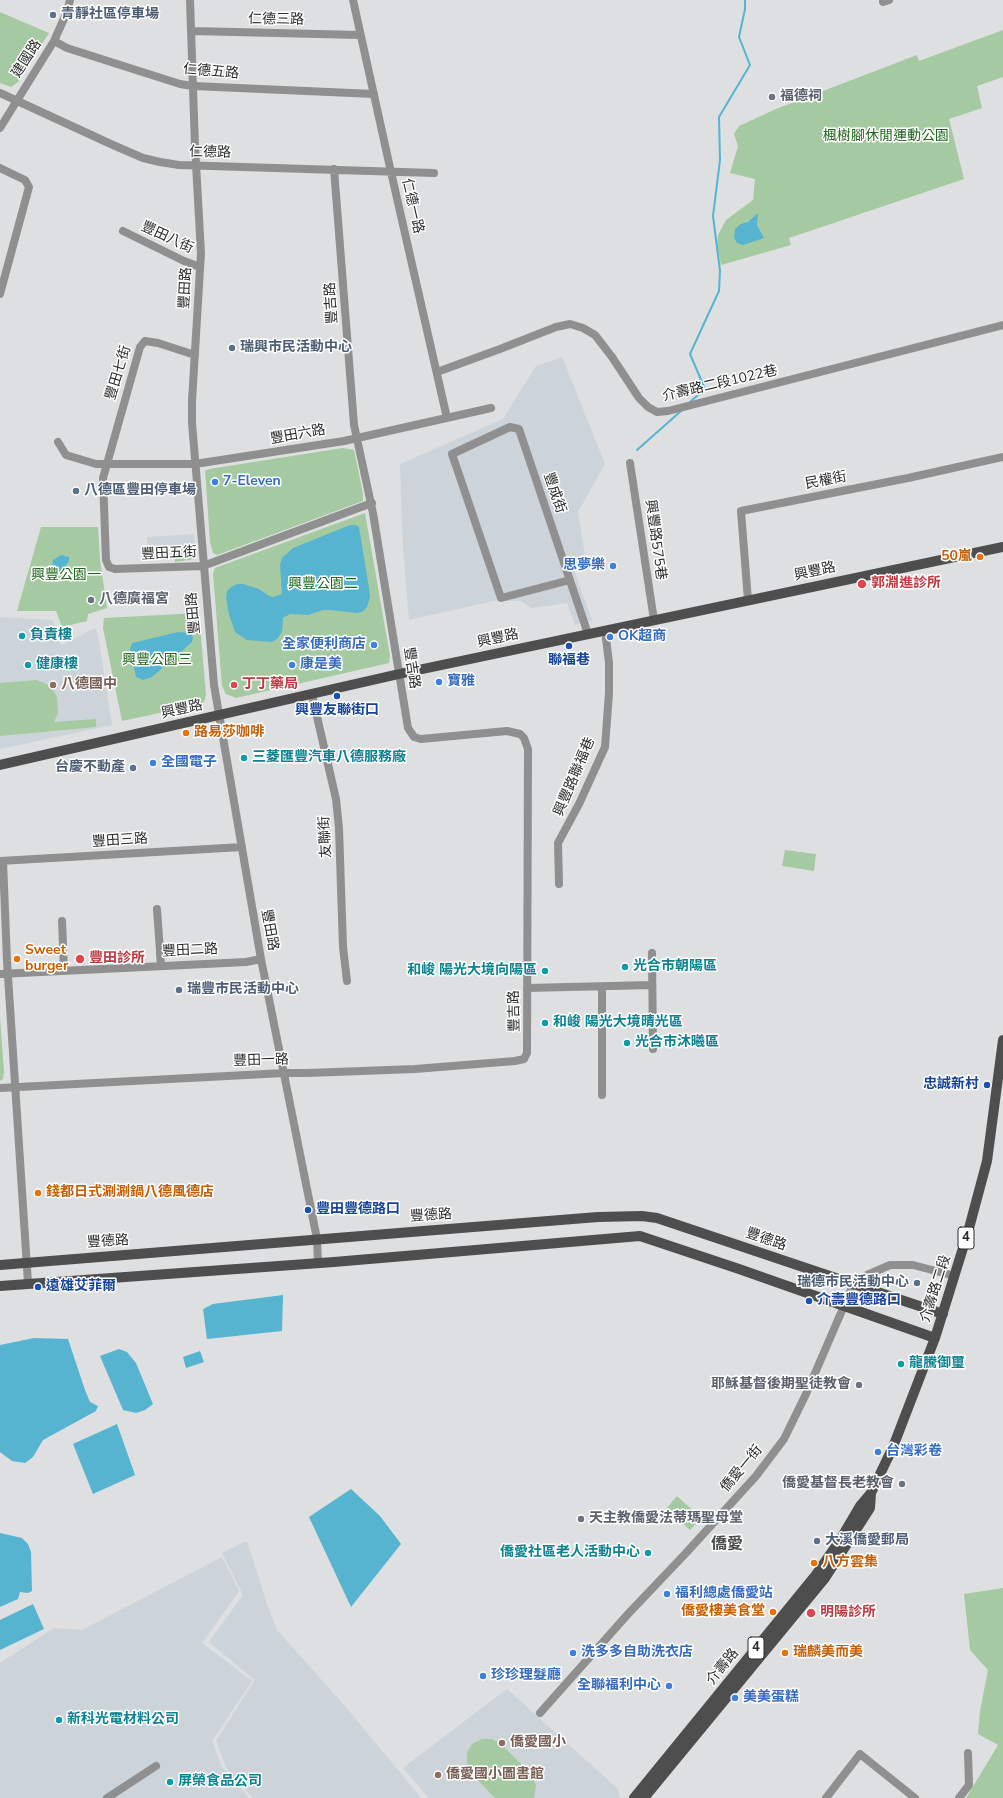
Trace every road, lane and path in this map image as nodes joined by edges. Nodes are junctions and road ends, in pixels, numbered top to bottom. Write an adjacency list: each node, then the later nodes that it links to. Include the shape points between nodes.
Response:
1 (70, 0): 6 (street, 建國路)
2 (190, 0): 4 (street, 豐田路)
3 (353, 0): 5 (street, 仁德一路)
4 (192, 31): 5 (street, 仁德三路); 7 (street, 豐田路)
5 (360, 35): 9 (street, 仁德一路)
6 (54, 41): 7 (street, 仁德五路, via 67,48); 10 (street, 建國路)
7 (193, 86): 9 (street, 仁德五路); 12 (street, 豐田路)
8 (0, 93): 10 (street, 仁德路)
9 (374, 94): 15 (street, 仁德一路)
10 (16, 101): 11 (street, 建國路); 12 (street, 仁德路, via 143,158 179,166)
11 (0, 128)
12 (197, 166): 14 (street, 仁德路); 18 (street, 豐田路, via 201,233)
13 (0, 168): 19 (street, via 25,180 29,187)
14 (334, 169): 15 (street, 仁德路); 25 (street, 豐吉路)
15 (391, 172): 16 (street, 仁德路); 22 (street, 仁德一路)
16 (434, 173)
17 (123, 231): 18 (street, 豐田八街)
18 (200, 267): 21 (street, 豐田路)
19 (0, 294)
20 (1003, 325): 22 (street, 介壽路二段1022巷, via 686,407 657,412 638,398 595,335 570,324)
21 (195, 355): 29 (street, 豐田七街, via 158,343 145,341 142,344); 30 (street, 豐田路, via 192,400)
22 (437, 372): 24 (street, 仁德一路)
23 (491, 408): 24 (street, 豐田六路)
24 (447, 418): 25 (street, 豐田六路)
25 (357, 438): 30 (street, 豐田六路); 31 (street, 豐吉路)
26 (58, 442): 29 (street, 豐田六路, via 66,455 96,464)
27 (1003, 457): 35 (street, 民權街, via 741,511)
28 (630, 463): 36 (street, 興豐路575巷)
29 (106, 464): 30 (street, 豐田六路); 33 (street, 豐田五街, via 103,478 106,560 109,567 115,569)
30 (196, 464): 33 (street, 豐田路)
31 (372, 503): 33 (street, 豐田五街); 39 (street, 豐吉路)
32 (1003, 547): 35 (main road, 興豐路)
33 (203, 566): 41 (street, 豐田路)
34 (570, 580): 34 (street, 豐成街, via 519,429 510,427 452,454 501,598); 38 (street, 豐成街)
35 (748, 600): 36 (main road, 興豐路)
36 (654, 620): 37 (main road, 興豐路)
37 (605, 630): 38 (main road, 興豐路); 45 (street, 興豐路聯福巷, via 609,663 605,747 558,843)
38 (588, 634): 39 (main road, 興豐路)
39 (399, 674): 40 (main road, 興豐路); 56 (street, 豐吉路, via 408,728 414,737 421,739 507,730 524,738 528,749)
40 (312, 695): 41 (main road, 興豐路); 53 (street, 友聯街, via 336,799 343,948)
41 (219, 716): 42 (main road, 興豐路); 43 (street, 豐田路)
42 (0, 765)
43 (242, 847): 44 (street, 豐田三路); 49 (street, 豐田路)
44 (1, 861): 52 (street)
45 (559, 884)
46 (157, 909): 50 (street)
47 (62, 921): 51 (street)
48 (652, 953): 54 (street)
49 (261, 959): 50 (street, 豐田二路); 60 (street, 豐田路)
50 (160, 966): 51 (street, 豐田二路)
51 (64, 971): 52 (street, 豐田二路)
52 (4, 974): 61 (street)
53 (347, 981)
54 (652, 985): 55 (street); 58 (street)
55 (602, 986): 56 (street); 63 (street)
56 (527, 988): 59 (street, 豐吉路, via 528,1044)
57 (1003, 1040): 68 (main road, 介壽路二段 / 4, via 987,1161)
58 (653, 1049)
59 (524, 1059): 60 (street, 豐田一路, via 415,1069)
60 (284, 1073): 61 (street, 豐田一路); 64 (street, 豐田路)
61 (15, 1087): 62 (street, 豐田一路); 65 (street)
62 (0, 1088)
63 (602, 1095)
64 (317, 1240): 65 (main road, 豐德路); 66 (street, 豐田路); 70 (main road, 豐德路, via 598,1217 642,1216 657,1218)
65 (26, 1262): 67 (main road, 豐德路); 69 (street)
66 (318, 1263): 69 (main road); 72 (main road, via 640,1236)
67 (0, 1265)
68 (955, 1276): 70 (street, via 913,1265 890,1265 867,1275); 73 (main road, 介壽路二段 / 4)
69 (28, 1283): 71 (main road)
70 (853, 1285): 72 (street); 73 (main road, 豐德路)
71 (0, 1286)
72 (845, 1306): 74 (main road); 77 (street, 僑愛一街, via 784,1439 756,1476)
73 (943, 1314): 74 (main road, 介壽路二段 / 4)
74 (935, 1338): 75 (main road, 介壽路二段 / 4)
75 (893, 1447): 76 (main road, 介壽路 / 4)
76 (871, 1493): 81 (main road, 介壽路 / 4, via 815,1576); 82 (main road, 介壽路 / 4, via 870,1508 825,1578)
77 (540, 1713)
78 (968, 1753): 85 (street, via 969,1785)
79 (156, 1766): 80 (street)
80 (107, 1798)
81 (634, 1798)
82 (644, 1798)
83 (826, 1798): 84 (street, via 860,1754)
84 (915, 1798)
85 (959, 1798)

